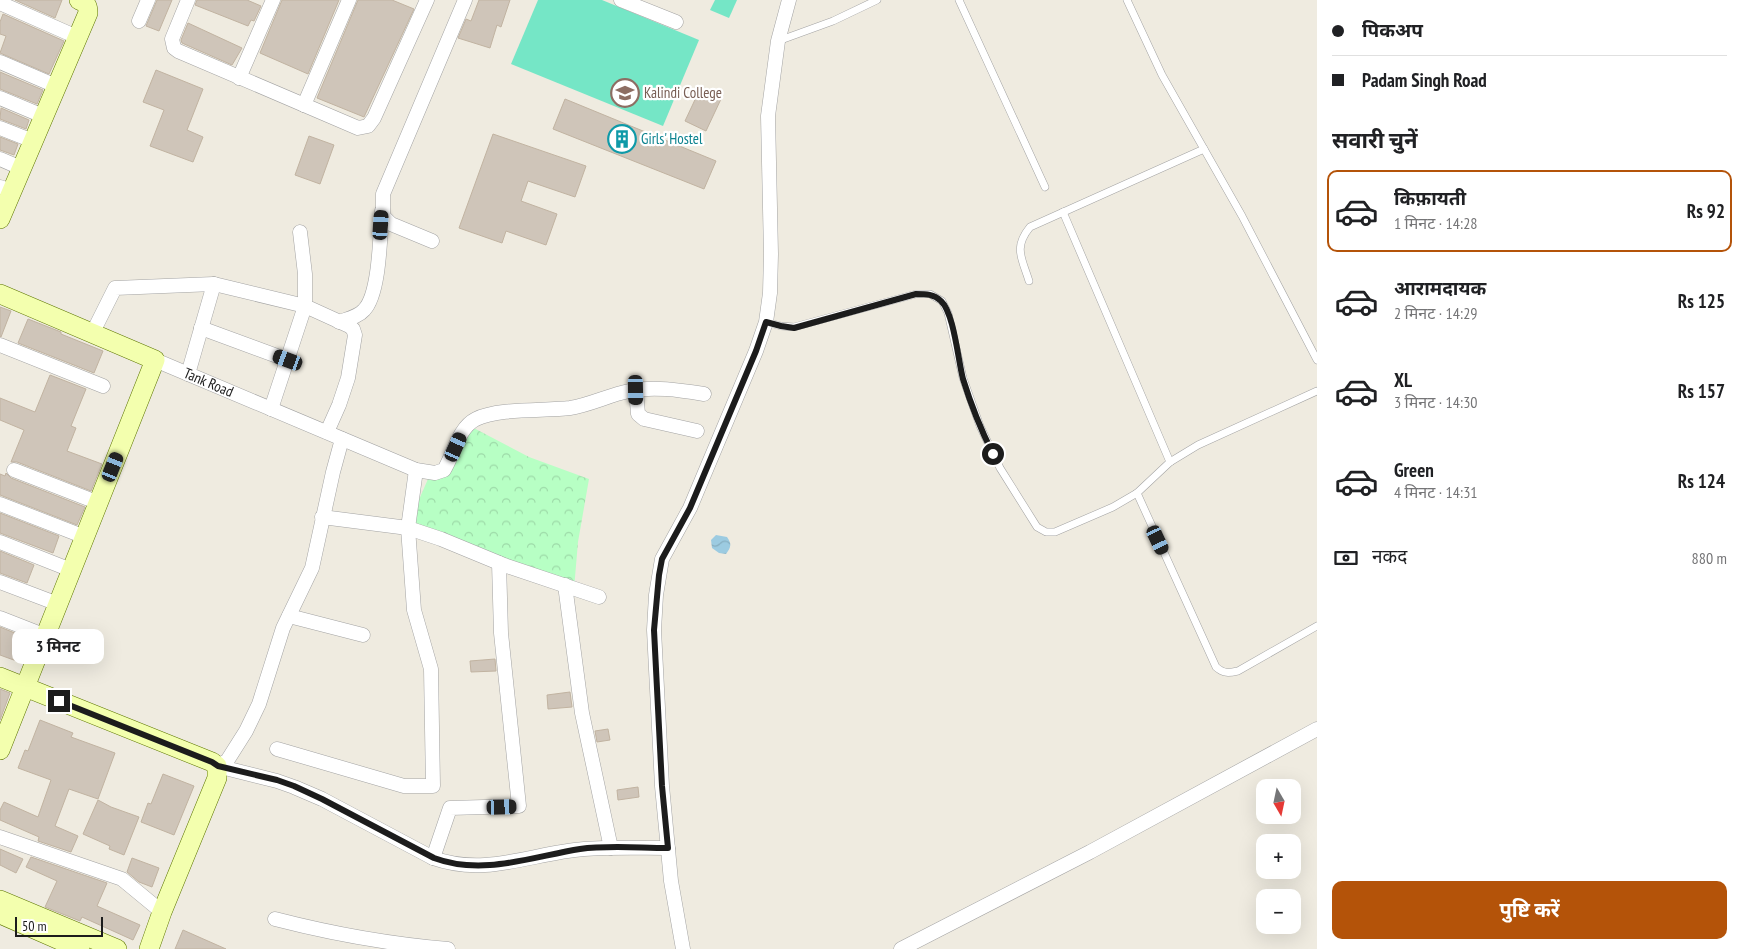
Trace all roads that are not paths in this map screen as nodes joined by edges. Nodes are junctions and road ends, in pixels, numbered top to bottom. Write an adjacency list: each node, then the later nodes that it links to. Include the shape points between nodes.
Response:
1 (148, 0): 14 (street)
2 (188, 0): 19 (street, via 172,39 174,48)
3 (273, 0): 19 (street)
4 (349, 0): 22 (street)
5 (427, 0): 22 (street, via 368,126 358,128)
6 (465, 0): 31 (street, via 384,190)
7 (621, 0): 15 (street)
8 (789, 0): 17 (street)
9 (876, 0): 17 (lane, via 833,21)
10 (959, 0): 29 (lane)
11 (1127, 0): 26 (lane, via 1162,75)
12 (82, 1): 16 (street, via 88,7 88,13)
13 (0, 3): 16 (street)
14 (139, 21)
15 (676, 22)
16 (77, 36): 20 (street)
17 (778, 41): 41 (street, via 768,116 771,254)
18 (0, 62): 20 (street)
19 (239, 78): 22 (street)
20 (56, 86): 23 (street)
21 (0, 98): 23 (street)
22 (304, 105)
23 (43, 116): 25 (street)
24 (0, 128): 25 (street)
25 (33, 141): 28 (street)
26 (1204, 149): 32 (lane); 47 (lane)
27 (0, 160): 28 (street)
28 (22, 168): 30 (street)
29 (1045, 187)
30 (6, 189): 33 (street)
31 (382, 205): 35 (street, via 383,216 391,224); 40 (street, via 378,265 368,304 358,315)
32 (1063, 212): 36 (lane, via 1030,227 1021,238 1020,252); 57 (lane)
33 (0, 219)
34 (300, 232): 39 (street)
35 (432, 242)
36 (1029, 281)
37 (214, 284): 39 (street); 42 (street); 43 (street, via 115,288)
38 (0, 294): 43 (street, Tank Road)
39 (305, 306): 40 (street); 46 (street)
40 (339, 322): 55 (street, via 353,329 355,335 348,378)
41 (766, 322): 60 (lane, via 794,328 916,294 930,294 942,301 948,313 963,378 980,426 1000,468 1038,527 1046,532 1066,529); 87 (street, via 690,508 662,559 659,575 654,630)
42 (201, 328): 46 (street); 48 (street)
43 (92, 334): 45 (street, Tank Road)
44 (0, 345): 49 (street)
45 (155, 360): 48 (street, Tank Road); 61 (street)
46 (288, 360): 53 (street)
47 (1317, 360)
48 (188, 374): 53 (street, Tank Road)
49 (103, 386)
50 (636, 390): 52 (street, via 674,389); 54 (street, via 638,414 644,419); 59 (street, Tank Road, via 570,408 490,414 474,419 463,432 444,470 435,473)
51 (1317, 391): 57 (lane, via 1198,444)
52 (704, 394)
53 (271, 409): 55 (street, Tank Road)
54 (697, 430)
55 (327, 432): 56 (street, Tank Road)
56 (342, 439): 59 (street, Tank Road); 63 (street)
57 (1170, 462): 60 (lane)
58 (14, 470): 61 (street)
59 (416, 470): 64 (street)
60 (1137, 493): 75 (lane, via 1216,667 1222,672 1238,671)
61 (99, 502): 65 (street)
62 (0, 504): 65 (street)
63 (322, 517): 64 (street); 73 (street, via 312,568)
64 (408, 528): 67 (street); 82 (street, via 414,610 431,669 433,786 404,786)
65 (85, 537): 68 (street)
66 (0, 542): 68 (street)
67 (499, 563): 70 (street); 88 (street, via 501,633 519,806 450,808)
68 (71, 570): 72 (street)
69 (0, 582): 72 (street)
70 (565, 586): 71 (street); 86 (street, via 582,713)
71 (599, 597)
72 (58, 604): 77 (street)
73 (289, 616): 76 (street); 84 (street, via 254,713 227,761)
74 (0, 618): 77 (street)
75 (1317, 626)
76 (363, 635)
77 (46, 636): 79 (street)
78 (0, 677): 79 (street)
79 (25, 688): 80 (street); 84 (street)
80 (6, 720): 83 (street)
81 (1317, 729): 98 (street, via 1090,852)
82 (277, 749)
83 (0, 750)
84 (218, 766): 88 (street, via 294,786); 90 (street, via 217,778)
85 (0, 837): 90 (street, via 122,879)
86 (611, 848): 87 (street); 88 (street, via 582,849 496,865 460,865)
87 (668, 848): 97 (street)
88 (434, 858)
89 (0, 900): 94 (street)
90 (162, 912): 95 (street)
91 (0, 914): 93 (street)
92 (275, 919): 96 (street, via 330,933)
93 (80, 949)
94 (118, 949)
95 (148, 949)
96 (448, 949)
97 (683, 949)
98 (901, 949)

